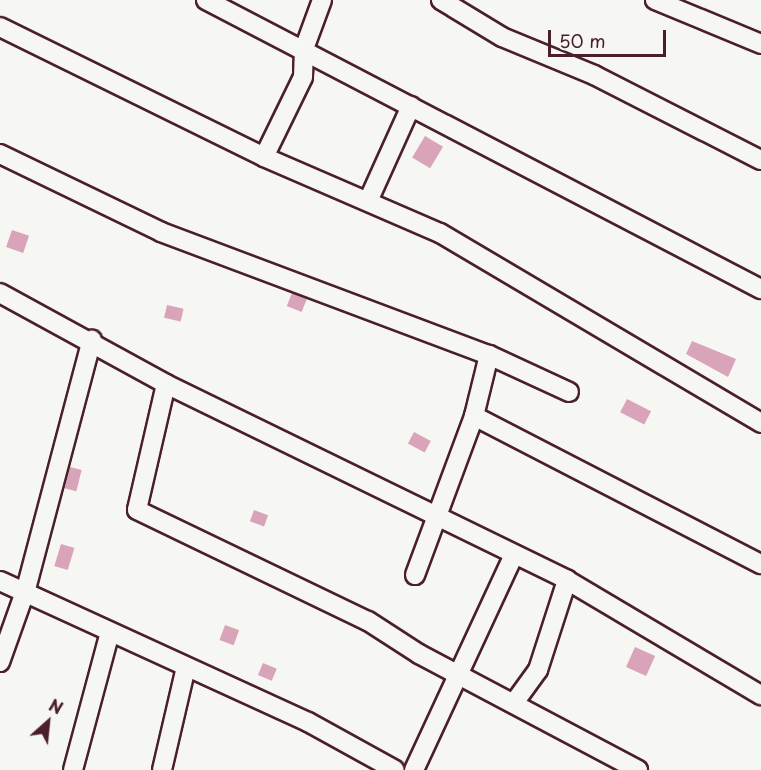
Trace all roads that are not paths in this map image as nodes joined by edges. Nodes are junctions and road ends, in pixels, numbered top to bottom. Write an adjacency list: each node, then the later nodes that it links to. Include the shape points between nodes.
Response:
1 (206, 0): 7 (street)
2 (321, 0): 7 (street)
3 (441, 0): 11 (street, via 502,37 594,75)
4 (655, 0): 6 (street)
5 (0, 27): 10 (street)
6 (761, 44)
7 (304, 49): 8 (street); 10 (street, via 307,60 299,86)
8 (411, 106): 12 (street); 13 (street)
9 (0, 154): 16 (street, via 161,232)
10 (264, 157): 12 (street)
11 (761, 160)
12 (369, 199): 20 (street, via 498,265 591,326)
13 (761, 289)
14 (2, 300): 15 (street)
15 (92, 340): 17 (street); 27 (street)
16 (489, 355): 18 (street); 19 (street)
17 (166, 384): 21 (street); 31 (street, via 137,510 368,621)
18 (569, 392)
19 (474, 416): 21 (street); 23 (street)
20 (761, 423)
21 (436, 514): 22 (street); 24 (street)
22 (514, 555): 25 (street); 31 (street)
23 (761, 564)
24 (415, 575)
25 (567, 580): 32 (street); 33 (street, via 538,670)
26 (0, 581): 27 (street)
27 (26, 589): 28 (street); 29 (street)
28 (110, 632): 30 (street); 34 (street)
29 (0, 662)
30 (186, 668): 35 (street); 36 (street, via 308,722)
31 (460, 674): 33 (street); 37 (street)
32 (761, 695)
33 (514, 703): 38 (street)
34 (73, 770)
35 (162, 770)
36 (395, 770)
37 (414, 770)
38 (638, 770)

